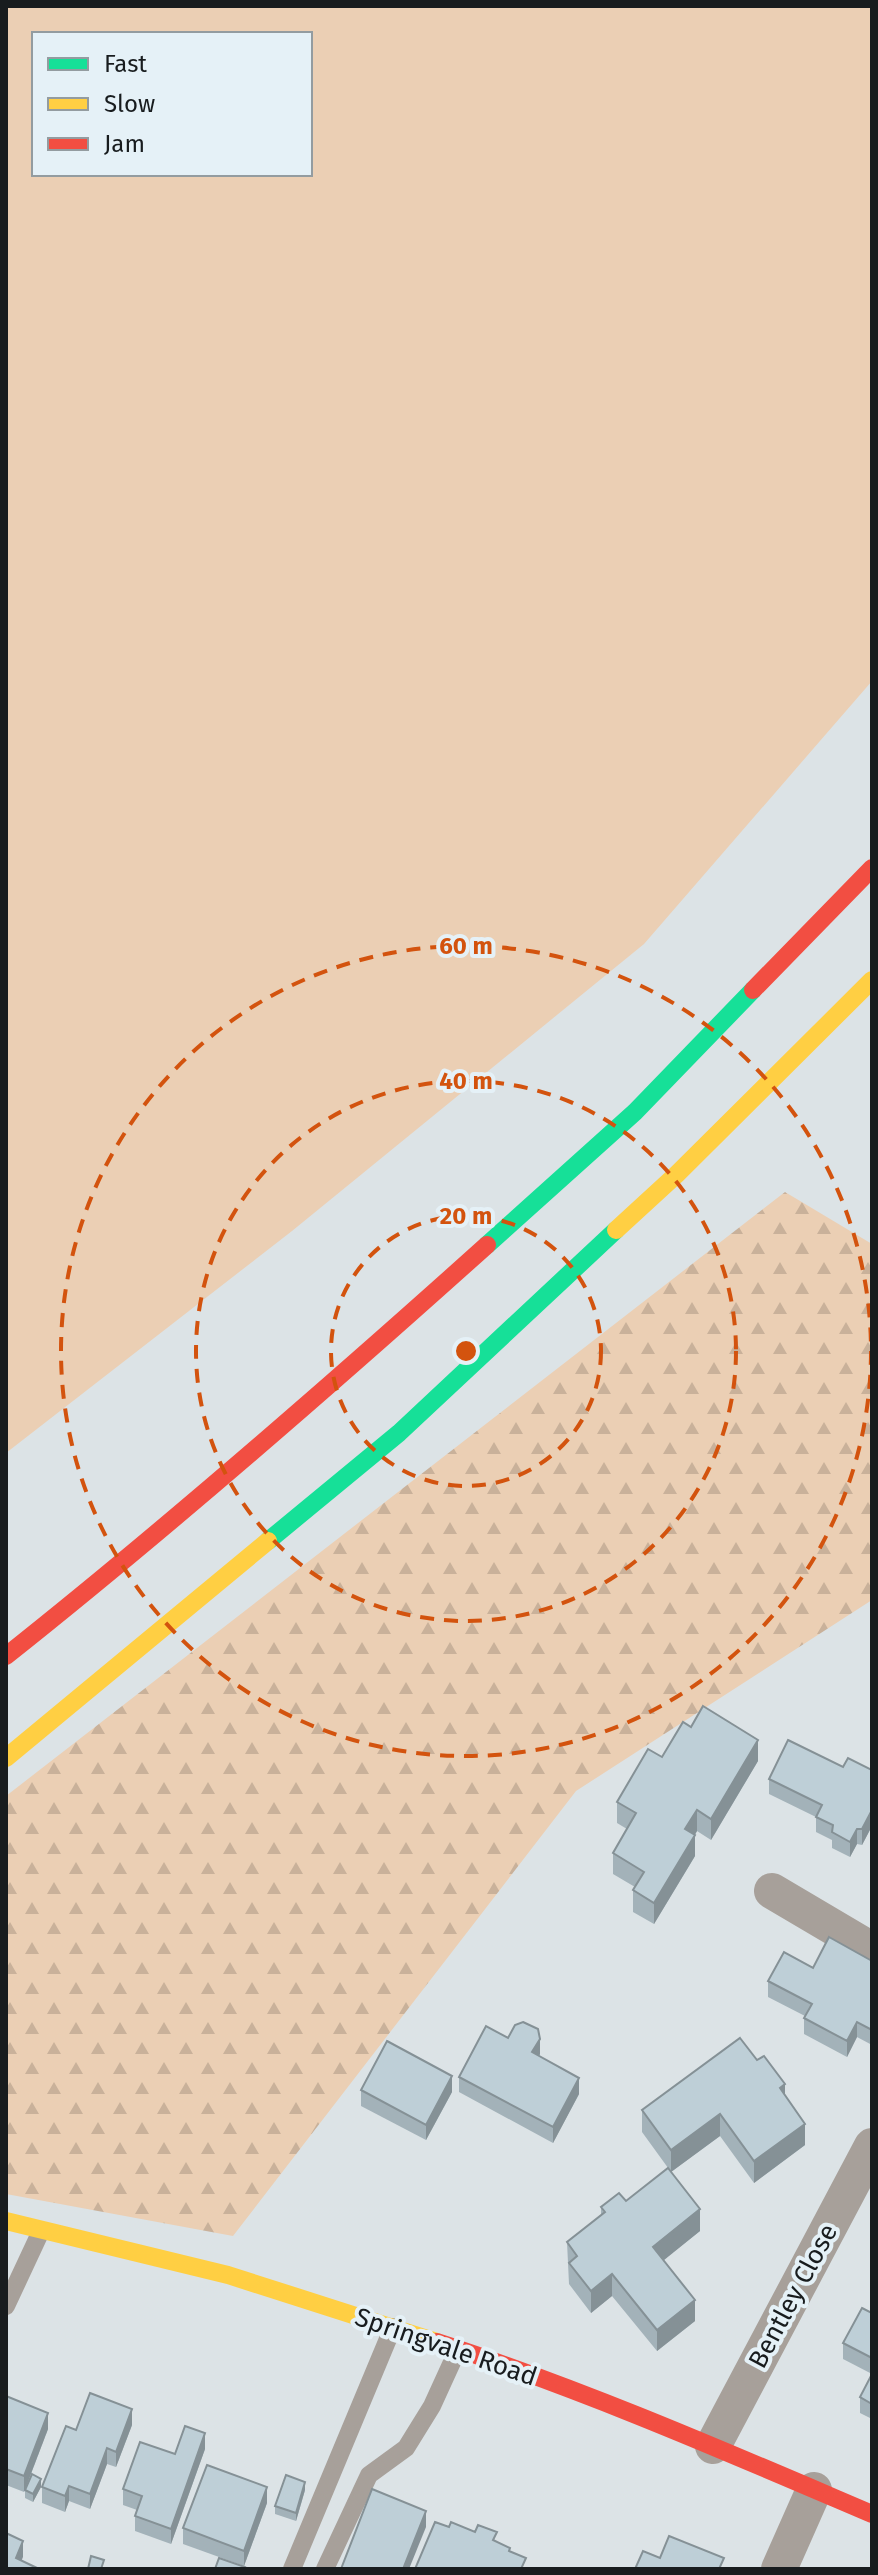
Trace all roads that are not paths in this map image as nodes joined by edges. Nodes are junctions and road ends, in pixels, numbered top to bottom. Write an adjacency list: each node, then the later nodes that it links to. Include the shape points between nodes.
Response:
1 (872, 868): 3 (main road, via 635,1112 333,1383)
2 (872, 980): 4 (main road, via 677,1174 399,1433)
3 (6, 1656)
4 (6, 1758)
5 (772, 1891): 6 (street)
6 (872, 1950)
7 (872, 2146): 13 (street, Bentley Close)
8 (6, 2221): 9 (main road, Springvale Road)
9 (42, 2228): 10 (lane); 11 (main road, Springvale Road, via 228,2275)
10 (6, 2306)
11 (393, 2327): 12 (main road, Springvale Road); 16 (lane)
12 (458, 2349): 13 (main road, Springvale Road); 17 (lane, via 406,2448 369,2475)
13 (713, 2446): 14 (main road, Springvale Road)
14 (814, 2490): 15 (main road, Springvale Road); 18 (street)
15 (872, 2514)
16 (292, 2569)
17 (325, 2569)
18 (779, 2569)

